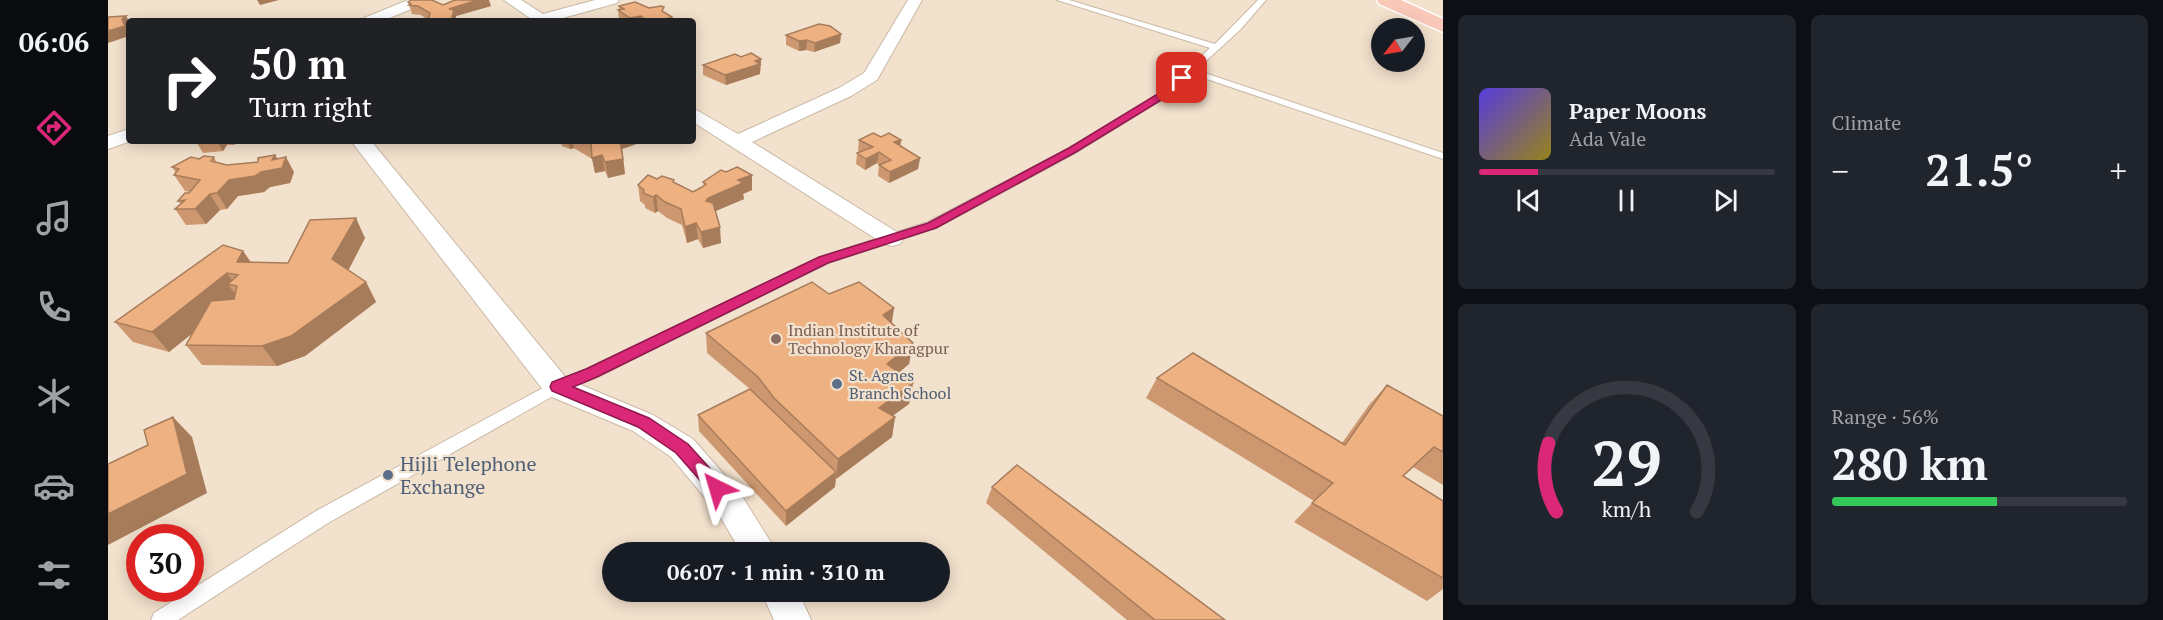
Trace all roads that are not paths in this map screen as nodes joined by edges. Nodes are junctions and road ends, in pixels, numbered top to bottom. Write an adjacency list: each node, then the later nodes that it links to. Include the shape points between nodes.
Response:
1 (421, 0): 8 (street)
2 (511, 0): 9 (street)
3 (612, 0): 10 (street)
4 (915, 0): 16 (street, via 871,76)
5 (1061, 0): 12 (lane)
6 (1262, 0): 12 (lane)
7 (1386, 0): 11 (main road)
8 (376, 18)
9 (540, 18)
10 (550, 18)
11 (1443, 26)
12 (1216, 46): 13 (lane)
13 (1190, 71): 19 (lane); 20 (lane, via 1165,94 1073,150 932,225)
14 (696, 116): 16 (street)
15 (126, 136): 17 (street)
16 (737, 142): 20 (street)
17 (108, 143)
18 (363, 144): 21 (street)
19 (1443, 156)
20 (892, 239): 21 (lane, via 824,260)
21 (557, 387): 22 (street, via 643,423 682,448 729,503); 24 (lane, via 322,517)
22 (754, 542)
23 (784, 602): 25 (street)
24 (160, 620)
25 (793, 620)

